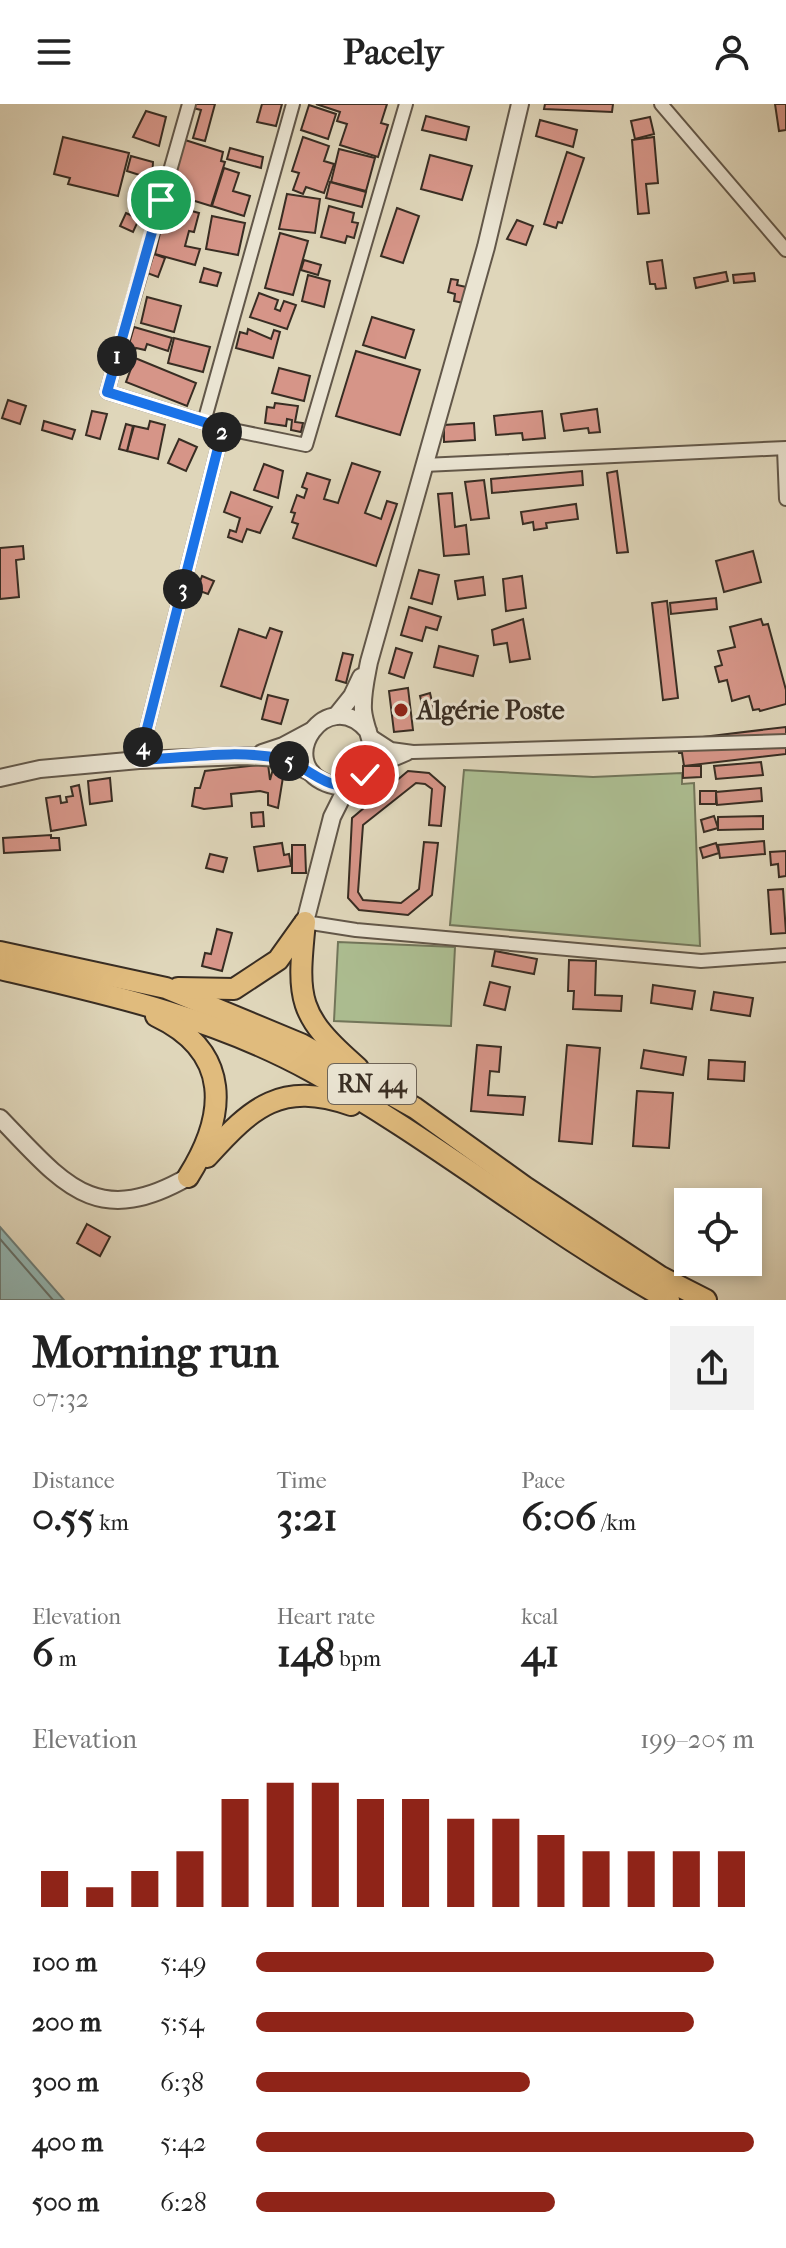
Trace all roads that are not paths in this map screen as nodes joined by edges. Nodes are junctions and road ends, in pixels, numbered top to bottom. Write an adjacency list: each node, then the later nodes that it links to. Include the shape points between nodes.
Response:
1 (189, 104): 7 (street, via 107,392)
2 (293, 104): 7 (street)
3 (406, 104): 8 (street, via 306,445)
4 (520, 104): 10 (street)
5 (661, 104): 6 (street)
6 (786, 250)
7 (204, 422): 8 (street)
8 (223, 428): 19 (street)
9 (785, 448): 10 (street); 11 (street)
10 (424, 465): 12 (street)
11 (786, 499)
12 (369, 662): 13 (street); 15 (street, via 363,712)
13 (336, 716): 14 (street); 15 (street, via 354,719)
14 (311, 731): 18 (street, via 273,750); 21 (street, via 305,752)
15 (369, 733): 17 (street, via 391,749); 20 (street, via 374,753)
16 (786, 741): 17 (street)
17 (413, 752): 20 (street)
18 (244, 756): 19 (street); 21 (street, via 280,758)
19 (139, 760): 22 (street)
20 (369, 770): 23 (street)
21 (316, 777): 23 (street); 24 (street, via 326,805)
22 (0, 778)
23 (348, 785): 24 (street)
24 (326, 836): 25 (street)
25 (305, 922): 27 (street, via 701,961); 29 (highway, via 278,960 234,989); 31 (highway, via 300,985 314,1026 357,1067)
26 (0, 952): 29 (highway, RN 44)
27 (786, 955)
28 (0, 969): 30 (highway, RN 44)
29 (166, 988): 31 (highway, RN 44, via 301,1044)
30 (85, 989): 33 (highway, RN 44, via 149,1004 234,1036 309,1070); 34 (highway, via 174,1025 208,1063 217,1098 215,1120 207,1148)
31 (415, 1108): 36 (highway, RN 44, via 661,1277)
32 (0, 1118): 34 (street, via 56,1175 91,1197 140,1199)
33 (402, 1126): 34 (highway, via 321,1095 279,1098 256,1109); 35 (highway, RN 44, via 581,1248)
34 (188, 1177)
35 (669, 1300)
36 (706, 1300)

